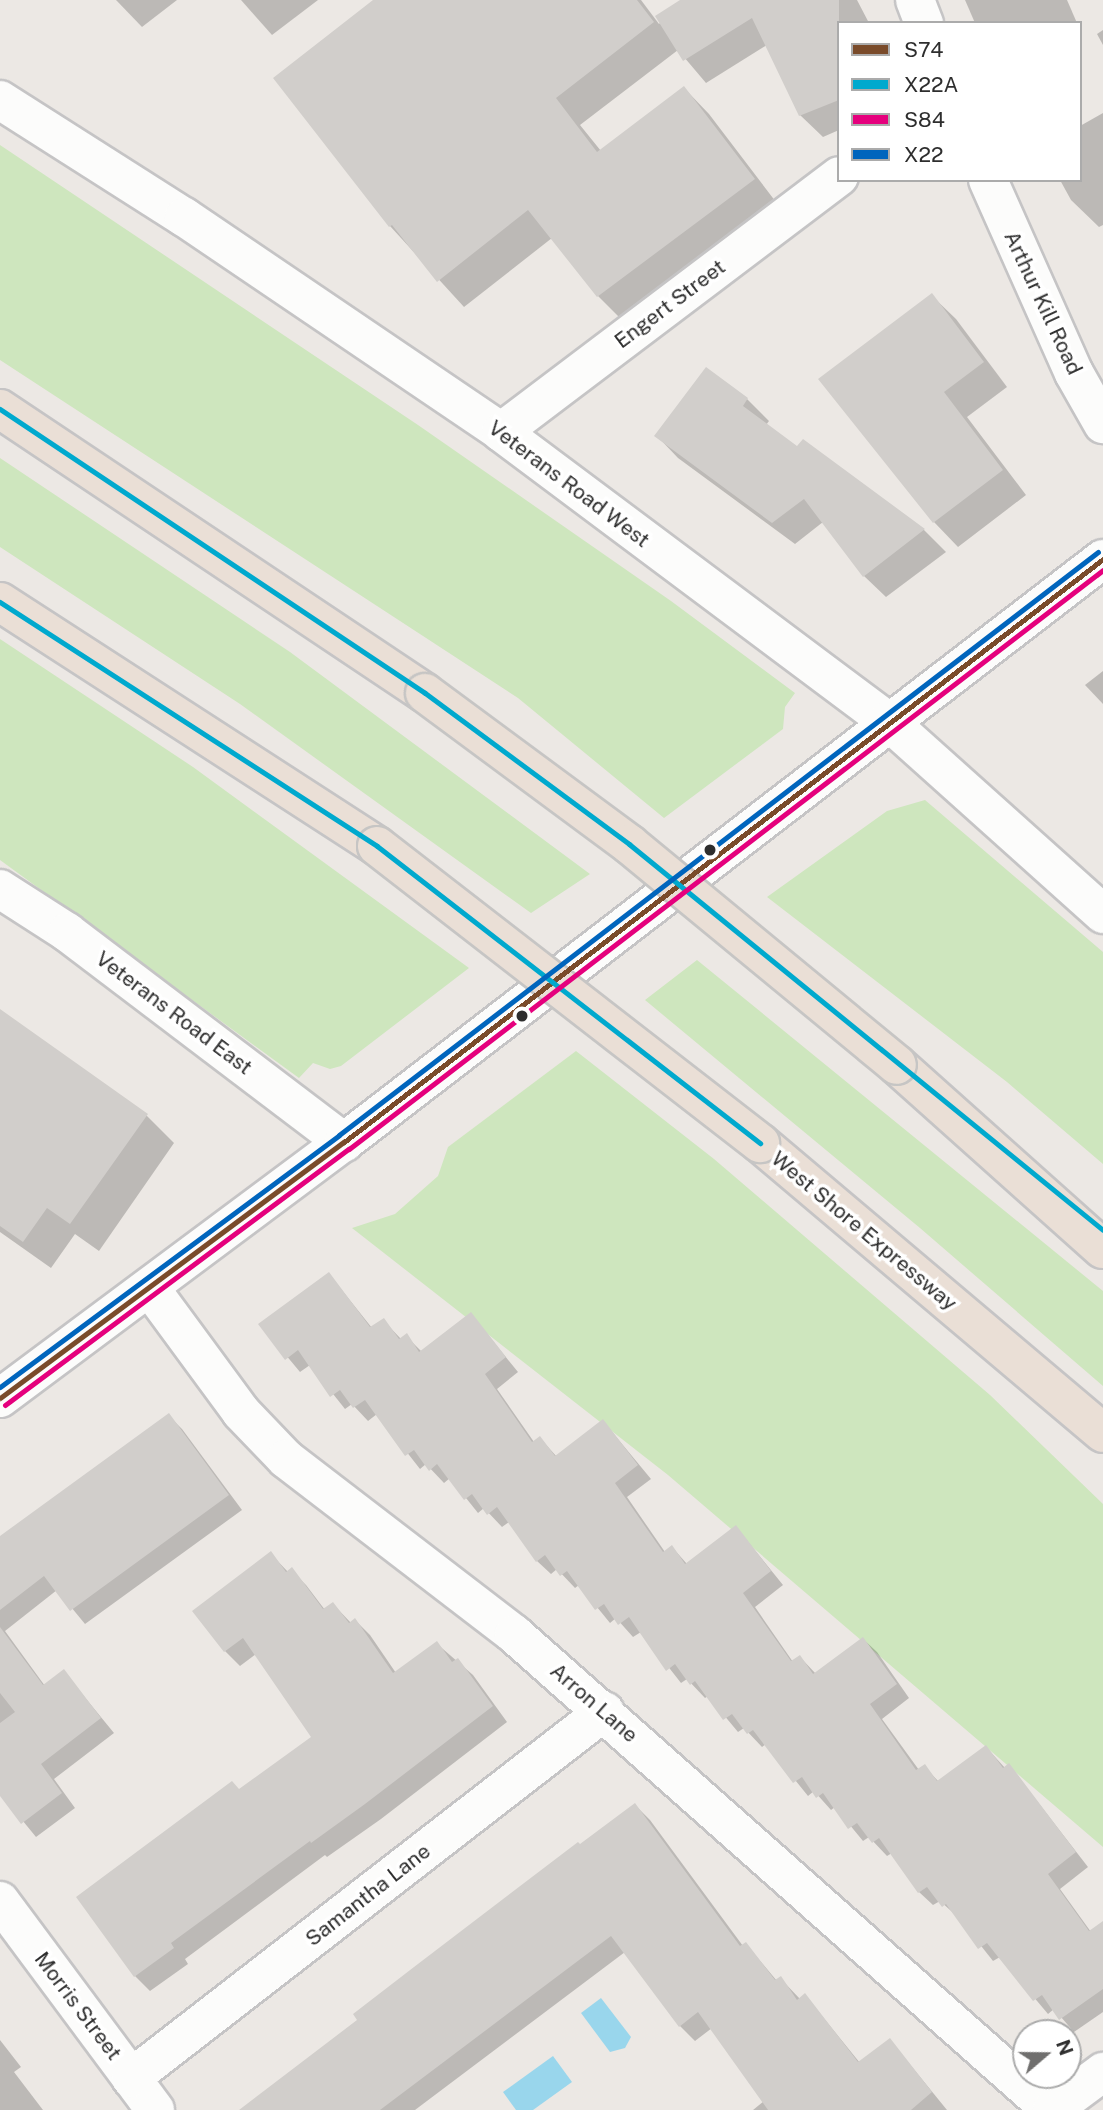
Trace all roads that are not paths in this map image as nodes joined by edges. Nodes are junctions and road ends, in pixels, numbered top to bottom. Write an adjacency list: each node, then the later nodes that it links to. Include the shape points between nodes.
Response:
1 (915, 0): 2 (street)
2 (923, 21)
3 (0, 100): 8 (street, Veterans Road West, via 184,216)
4 (837, 178): 8 (street, Engert Street)
5 (989, 182): 7 (street, Arthur Kill Road, via 1074,373)
6 (0, 410): 14 (highway, bridge, via 425,693 629,844)
7 (1103, 424)
8 (501, 432): 11 (street, Veterans Road West)
9 (1103, 559): 11 (street)
10 (0, 602): 20 (highway, West Shore Expressway, bridge, via 377,846 760,1143)
11 (888, 722): 13 (street, Veterans Road West); 15 (street)
12 (0, 889): 15 (street, Veterans Road East, via 67,932)
13 (1103, 914)
14 (897, 1065): 16 (highway); 17 (highway)
15 (344, 1142): 18 (street)
16 (1103, 1230)
17 (1103, 1249)
18 (150, 1288): 19 (street); 21 (street, Arron Lane, via 241,1412 286,1459 514,1634)
19 (0, 1398)
20 (1103, 1433)
21 (605, 1711): 24 (street, Samantha Lane); 26 (street, Arron Lane)
22 (0, 1901): 24 (street, Morris Street)
23 (1103, 2072): 26 (street)
24 (131, 2078): 25 (street, Morris Street)
25 (155, 2110)
26 (1051, 2110)

